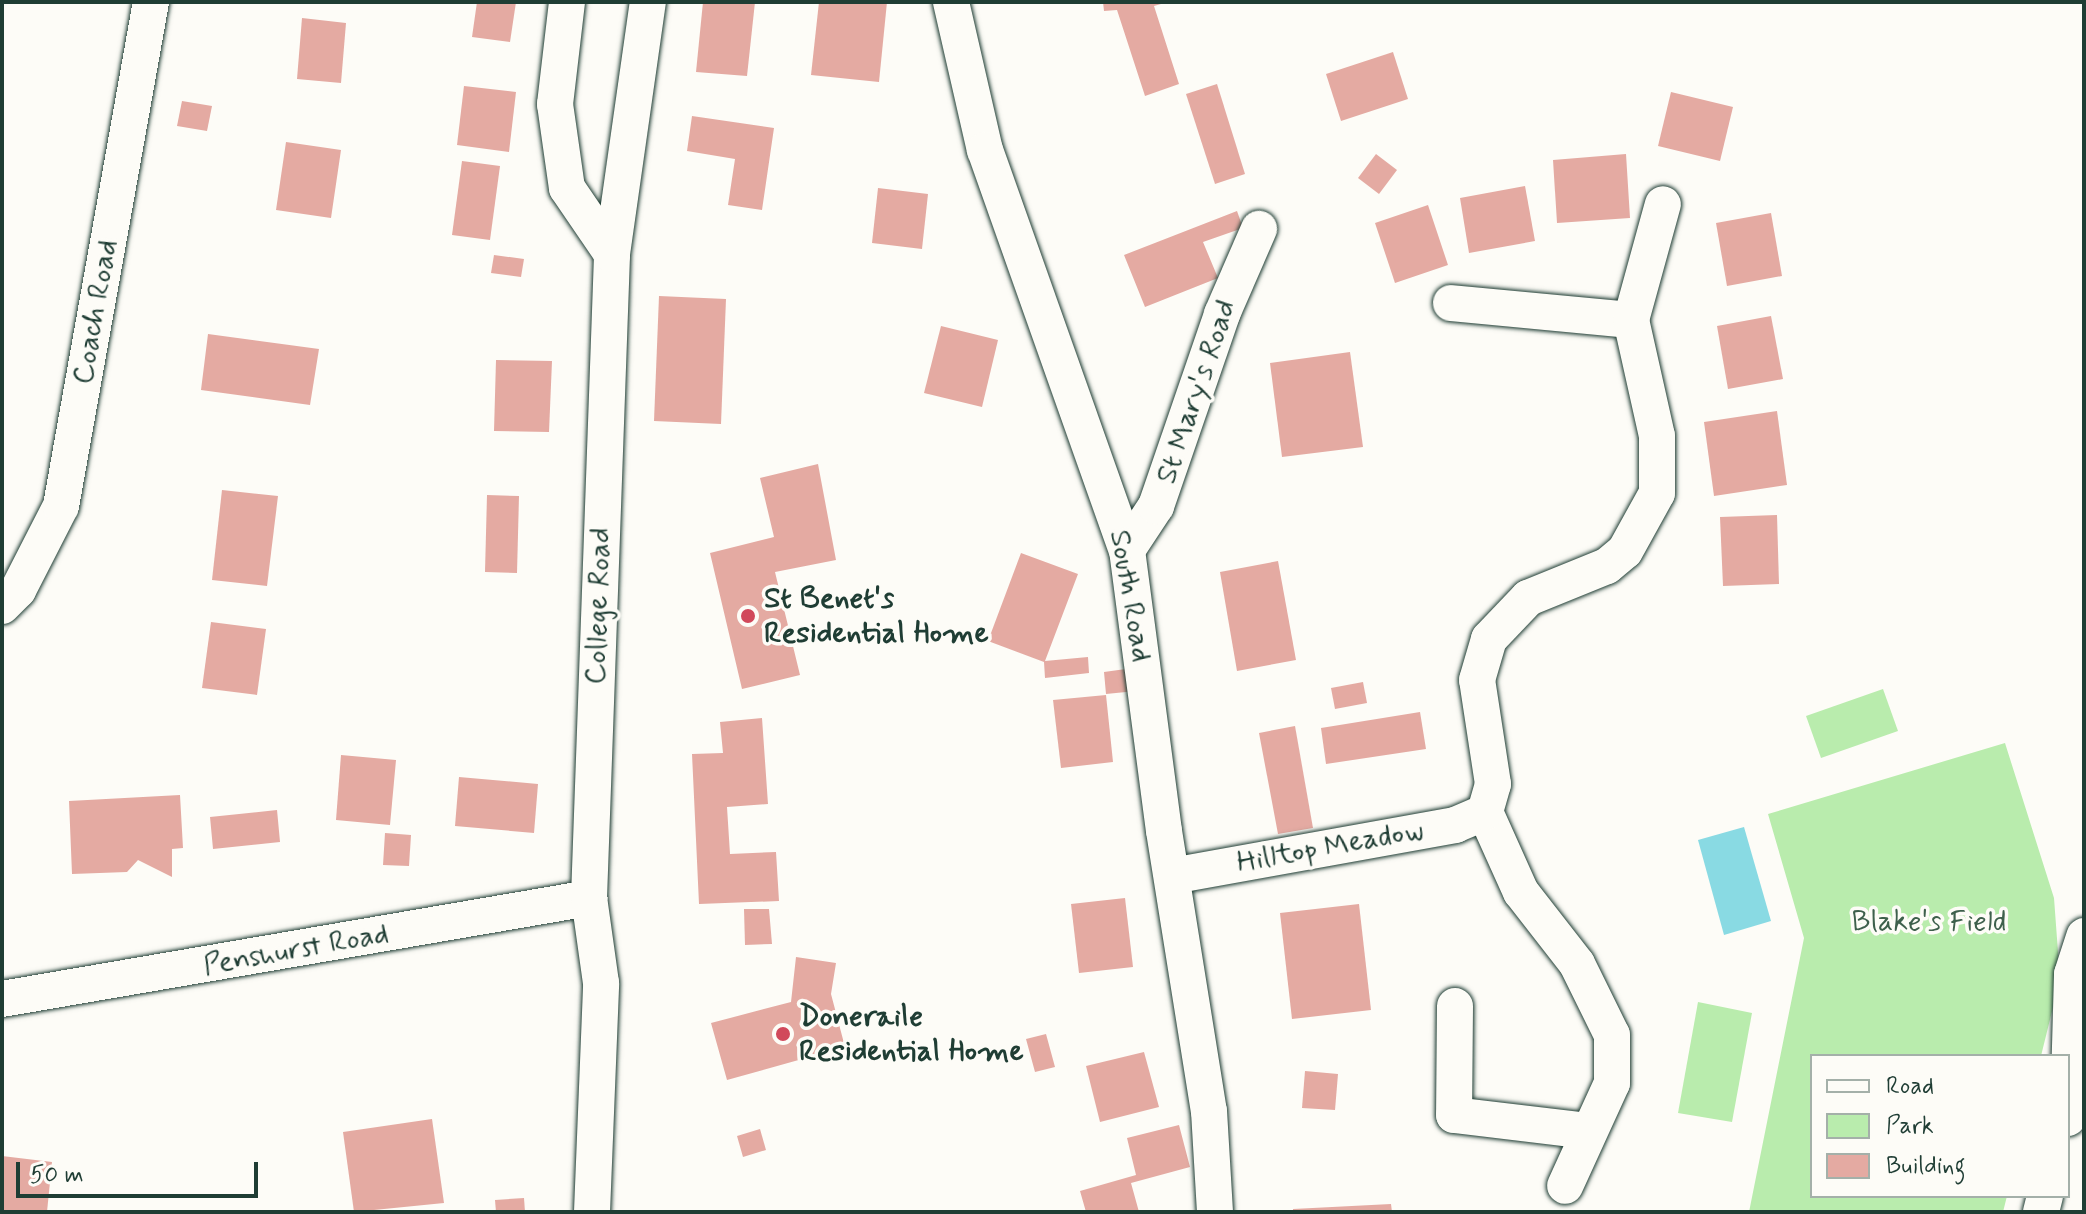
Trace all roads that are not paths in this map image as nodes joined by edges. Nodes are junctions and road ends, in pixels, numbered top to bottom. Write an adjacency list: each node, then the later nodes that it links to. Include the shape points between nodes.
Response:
1 (151, 2): 11 (street, Coach Road, via 61,506 18,590)
2 (567, 2): 7 (street, via 555,104 567,188)
3 (648, 2): 7 (street, College Road)
4 (951, 2): 10 (street, South Road, via 985,150)
5 (1663, 204): 9 (street)
6 (1259, 229): 10 (street, St Mary's Road, via 1222,314 1156,506)
7 (612, 254): 14 (street, College Road)
8 (1451, 303): 9 (street)
9 (1631, 320): 12 (street, via 1657,436 1657,493 1625,551 1607,566 1528,598 1489,639 1477,680 1493,784)
10 (1127, 550): 13 (street, South Road)
11 (2, 606)
12 (1485, 812): 13 (street, Hilltop Meadow, via 1455,825); 19 (street, via 1521,892 1577,964 1612,1035 1612,1083)
13 (1172, 876): 22 (street, South Road, via 1209,1111)
14 (589, 898): 16 (street, Penshurst Road); 21 (street, College Road, via 601,983)
15 (2084, 936): 18 (street, via 2072,974)
16 (2, 999)
17 (1455, 1006): 19 (street, via 1454,1115)
18 (2070, 1054)
19 (1589, 1131): 20 (street)
20 (1565, 1186)
21 (592, 1212)
22 (1215, 1212)

